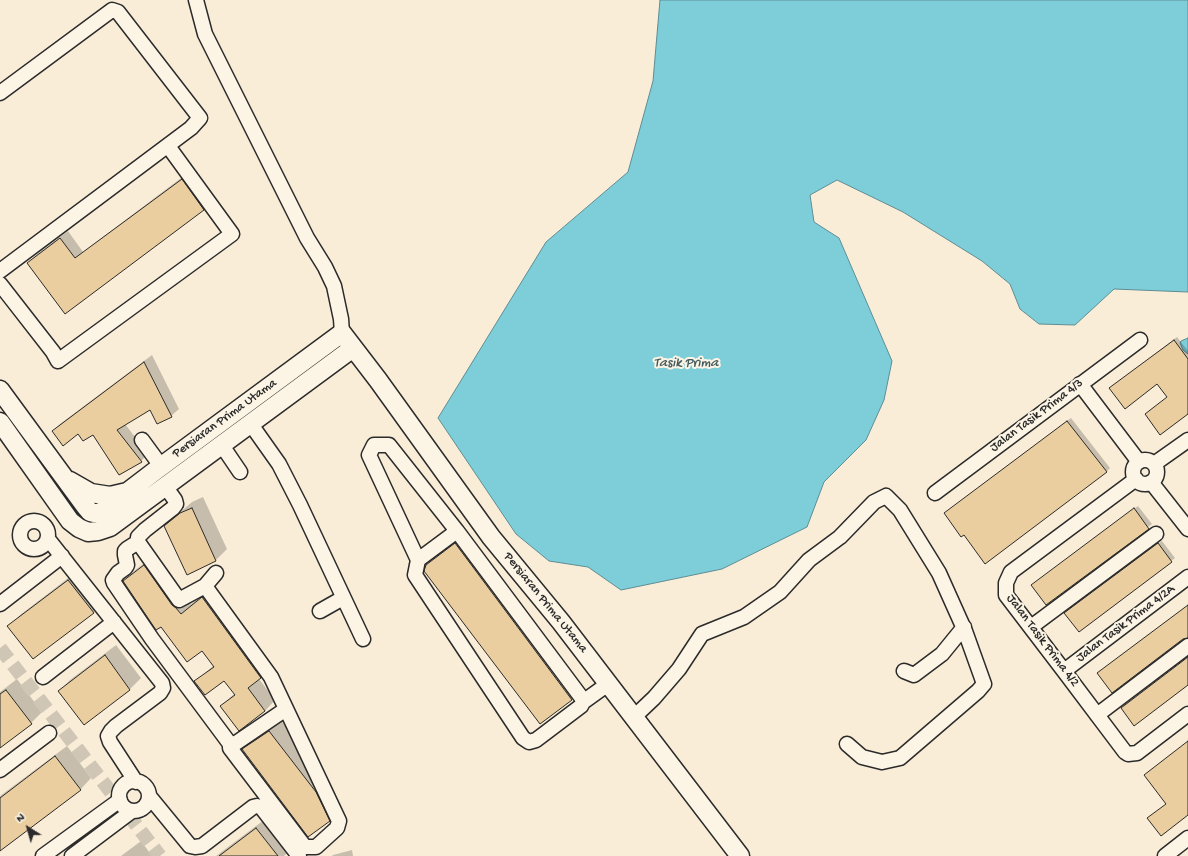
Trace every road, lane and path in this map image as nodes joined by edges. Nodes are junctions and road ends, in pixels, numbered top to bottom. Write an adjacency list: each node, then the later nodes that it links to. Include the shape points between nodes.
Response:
1 (196, 0): 6 (street, via 205,34 307,238 334,286)
2 (0, 93): 3 (street, via 112,10 118,12 200,118)
3 (168, 146): 4 (street); 5 (street, via 232,234 58,361)
4 (0, 271)
5 (0, 284)
6 (342, 333): 8 (main road, Persiaran Prima Utama); 18 (main road, Persiaran Prima Utama)
7 (1140, 340): 9 (street, Jalan Tasik Prima 4/3)
8 (353, 348): 12 (main road, Persiaran Prima Utama); 49 (main road, Persiaran Prima Utama, via 491,537)
9 (1080, 384): 16 (street); 25 (street, Jalan Tasik Prima 4/3)
10 (0, 390): 20 (main road)
11 (0, 422): 29 (main road, via 70,521)
12 (250, 424): 15 (main road, Persiaran Prima Utama); 38 (street, via 279,464)
13 (142, 440): 18 (street)
14 (1188, 440): 17 (street)
15 (221, 444): 19 (street); 23 (main road, Persiaran Prima Utama)
16 (1138, 462): 17 (street, via 1145,460); 21 (street, via 1134,468)
17 (1154, 464): 22 (street, via 1157,472)
18 (158, 469): 23 (main road); 24 (main road, Persiaran Prima Utama)
19 (240, 472)
20 (62, 477): 24 (main road, via 91,493 110,496); 26 (main road, via 90,512)
21 (1136, 479): 22 (street, via 1143,483); 43 (street, Jalan Tasik Prima 4/2, via 1010,572 1006,583 1006,595)
22 (1151, 482): 27 (street)
23 (165, 486): 29 (main road, Persiaran Prima Utama, via 110,527); 32 (street, via 176,504 145,530 138,537)
24 (129, 491): 26 (main road, Persiaran Prima Utama, via 100,513)
25 (935, 493)
26 (94, 513): 29 (main road)
27 (1188, 529)
28 (457, 531): 34 (street); 34 (street, via 389,445 374,445 368,455); 50 (street)
29 (88, 532)
30 (1156, 534): 43 (street)
31 (48, 539): 33 (street)
32 (138, 542): 37 (street, via 179,600); 56 (street, via 125,551 127,565 118,573 113,580 114,583)
33 (62, 556): 39 (street); 41 (street)
34 (418, 560): 50 (street, via 415,575 523,738 529,742 536,740)
35 (216, 574): 37 (street)
36 (1188, 577): 47 (street, Jalan Tasik Prima 4/2A)
37 (205, 586): 51 (street, via 271,677)
38 (343, 598): 40 (street); 44 (street)
39 (0, 604)
40 (320, 611)
41 (114, 622): 48 (street); 59 (street, via 163,688 160,693 116,726 108,736)
42 (964, 627): 46 (street, via 942,654 914,675); 54 (street, via 939,573 900,510 886,496 874,502 840,537 809,560 780,592 744,617 702,634 679,669); 57 (street, via 984,684 978,691 900,758 882,762 862,757)
43 (1031, 627): 47 (street, Jalan Tasik Prima 4/2)
44 (363, 639)
45 (1188, 646): 53 (street)
46 (904, 671)
47 (1064, 671): 53 (street, Jalan Tasik Prima 4/2)
48 (43, 677)
49 (608, 684): 50 (street); 54 (main road, Persiaran Prima Utama)
50 (583, 702)
51 (286, 709): 56 (street, via 236,743); 56 (street, via 338,821 337,828 316,847 305,846 230,748)
52 (1188, 714): 53 (street, Jalan Tasik Prima 4/2, via 1137,753 1132,754 1125,752)
53 (1097, 715)
54 (634, 717): 67 (main road, Persiaran Prima Utama)
55 (48, 733): 58 (street)
56 (230, 744)
57 (847, 744)
58 (0, 770)
59 (136, 782): 60 (street, via 145,786); 61 (street, via 123,786)
60 (148, 796): 62 (street, via 145,805 137,811); 66 (street, via 190,846 195,848 202,846 253,807 261,807)
61 (120, 800): 62 (street, via 123,806); 64 (street)
62 (132, 811): 65 (street)
63 (1188, 838): 68 (street)
64 (43, 856)
65 (72, 856)
66 (299, 856)
67 (740, 856)
68 (1165, 856)

